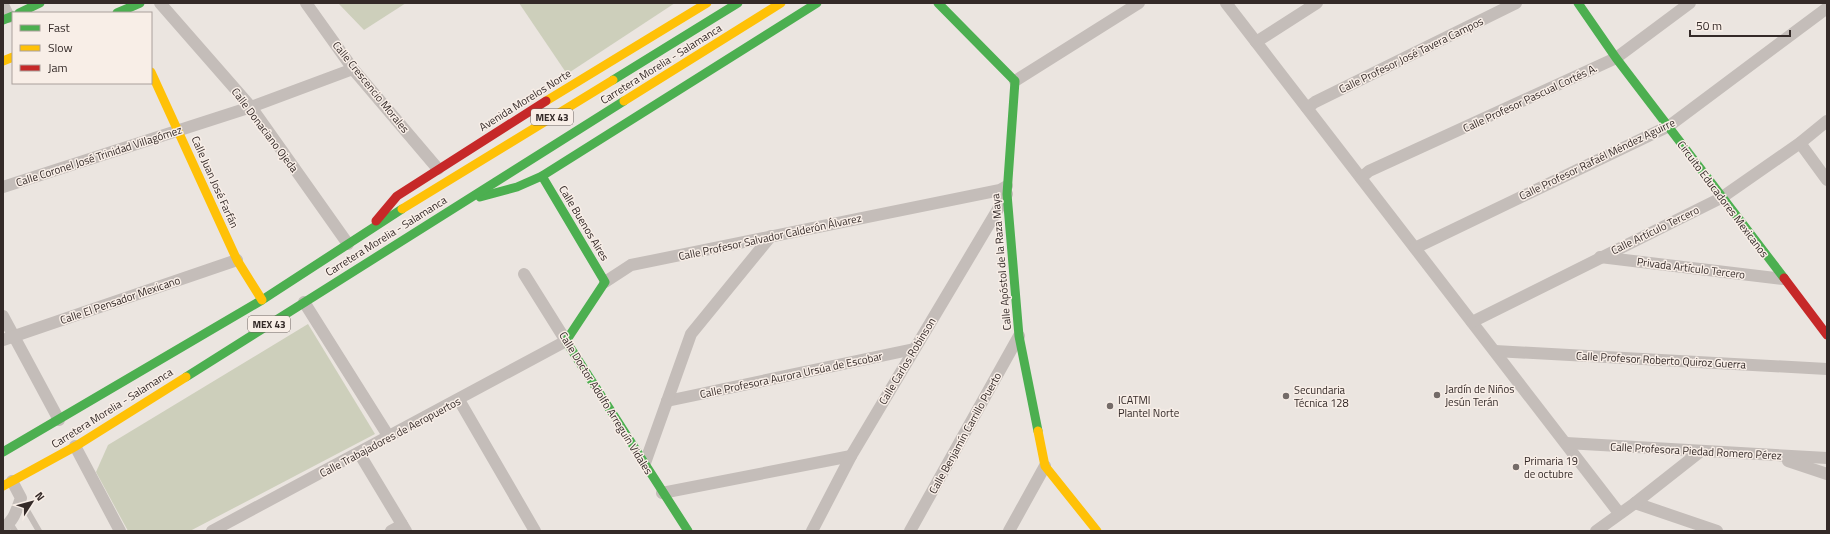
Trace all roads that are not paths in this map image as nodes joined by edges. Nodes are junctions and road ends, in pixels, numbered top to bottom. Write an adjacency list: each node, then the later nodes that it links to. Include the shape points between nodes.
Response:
1 (40, 3): 19 (main road)
2 (140, 3): 18 (main road)
3 (160, 3): 26 (street, Calle Donaciano Ojeda)
4 (306, 3): 23 (street, Calle Crescencio Morales)
5 (707, 3): 32 (main road, Avenida Morelos Norte)
6 (738, 3): 40 (main road, Carretera Morelia - Salamanca / MEX 43)
7 (782, 3): 39 (main road, Carretera Morelia - Salamanca / MEX 43)
8 (817, 3): 33 (main road)
9 (938, 3): 25 (main road)
10 (1139, 3): 25 (street)
11 (1226, 3): 21 (street)
12 (1317, 3): 21 (street)
13 (1516, 3): 27 (street, Calle Profesor José Tavera Campos)
14 (1578, 3): 22 (main road, Circuito Educadores Mexicanos)
15 (1690, 3): 22 (street, Calle Profesor Pascual Cortés A.)
16 (3, 5): 20 (street)
17 (1827, 8): 29 (street, Calle Profesor Rafaél Méndez Aguirre)
18 (120, 10)
19 (21, 12)
20 (11, 17)
21 (1256, 42): 27 (street)
22 (1616, 58): 29 (main road, Circuito Educadores Mexicanos); 34 (street, Calle Profesor Pascual Cortés A., via 1369,171)
23 (353, 68): 26 (street, Calle Coronel José Trinidad Villagómez); 32 (street, Calle Crescencio Morales)
24 (152, 74): 30 (main road, Calle Juan José Farfán)
25 (1015, 81): 37 (main road, Calle Apóstol de la Raza Maya)
26 (251, 106): 30 (street, Calle Coronel José Trinidad Villagómez); 42 (street, Calle Donaciano Ojeda)
27 (1307, 108): 34 (street)
28 (1827, 121): 31 (street, Calle Artículo Tercero)
29 (1668, 126): 38 (main road, Circuito Educadores Mexicanos); 43 (street, Calle Profesor Rafaél Méndez Aguirre)
30 (178, 130): 36 (street, Calle Coronel José Trinidad Villagómez); 45 (main road, Calle Juan José Farfán)
31 (1800, 143): 35 (street); 38 (street, Calle Artículo Tercero)
32 (438, 169): 40 (main road, Avenida Morelos Norte, via 397,196)
33 (542, 176): 39 (main road, via 517,187); 48 (main road, Calle Buenos Aires)
34 (1361, 178): 43 (street)
35 (1827, 180)
36 (3, 187)
37 (1007, 190): 41 (street, Calle Profesor Salvador Calderón Álvarez); 54 (main road, Calle Apóstol de la Raza Maya); 57 (street, Calle Carlos Robinson)
38 (1721, 198): 44 (street, Calle Artículo Tercero); 47 (main road, Circuito Educadores Mexicanos)
39 (462, 202): 50 (main road, Carretera Morelia - Salamanca / MEX 43)
40 (367, 231): 42 (main road, Carretera Morelia - Salamanca / MEX 43)
41 (771, 236): 48 (street, Calle Profesor Salvador Calderón Álvarez, via 631,265); 61 (street, via 691,334)
42 (348, 244): 49 (main road, Carretera Morelia - Salamanca / MEX 43)
43 (1414, 248): 52 (street)
44 (1600, 257): 47 (street, Privada Artículo Tercero); 52 (street, Calle Artículo Tercero)
45 (237, 260): 49 (main road, Calle Juan José Farfán); 55 (street, Calle El Pensador Mexicano)
46 (524, 274): 56 (street, Calle Doctor Adolfo Arreguín Vidales)
47 (1783, 279): 53 (main road, Circuito Educadores Mexicanos)
48 (605, 282): 56 (main road, Calle Profesor Salvador Calderón Álvarez)
49 (262, 300): 62 (main road, Carretera Morelia - Salamanca / MEX 43)
50 (304, 302): 63 (street); 65 (main road, Carretera Morelia - Salamanca / MEX 43)
51 (3, 316): 55 (street)
52 (1472, 322): 58 (street)
53 (1827, 335)
54 (1019, 336): 73 (main road, Calle Apóstol de la Raza Maya); 89 (street, Calle Benjamín Carrillo Puerto)
55 (8, 338): 62 (street)
56 (566, 341): 60 (street, Calle Trabajadores de Aeropuertos); 72 (main road, Calle Doctor Adolfo Arreguín Vidales)
57 (914, 349): 61 (street, Calle Profesora Aurora Ursúa de Escobar); 70 (street, Calle Carlos Robinson)
58 (1494, 351): 59 (street, Calle Profesor Roberto Quiroz Guerra); 64 (street)
59 (1827, 369)
60 (458, 400): 63 (street, Calle Trabajadores de Aeropuertos); 86 (street)
61 (667, 401): 72 (street)
62 (59, 420): 67 (main road, Carretera Morelia - Salamanca / MEX 43)
63 (389, 437): 68 (street, Calle Trabajadores de Aeropuertos)
64 (1566, 443): 66 (street, Calle Profesora Piedad Romero Pérez); 79 (street)
65 (75, 446): 75 (main road, Carretera Morelia - Salamanca / MEX 43); 83 (street)
66 (1701, 451): 69 (street, Calle Profesora Piedad Romero Pérez); 78 (street)
67 (3, 452)
68 (359, 453): 81 (street); 84 (street, Calle Trabajadores de Aeropuertos)
69 (1771, 455): 71 (street, Calle Profesora Piedad Romero Pérez); 74 (street)
70 (850, 456): 76 (street); 88 (street, Calle Carlos Robinson)
71 (1827, 458)
72 (645, 463): 76 (main road, Calle Doctor Adolfo Arreguín Vidales)
73 (1045, 466): 90 (street); 91 (main road, Calle Apóstol de la Raza Maya)
74 (1827, 474)
75 (7, 484): 77 (street)
76 (662, 493): 87 (main road, Calle Doctor Adolfo Arreguín Vidales)
77 (20, 498): 80 (street); 82 (lane)
78 (1635, 503): 79 (street); 93 (street)
79 (1619, 513): 92 (street)
80 (9, 528)
81 (404, 528): 85 (street)
82 (39, 531)
83 (120, 531)
84 (212, 531)
85 (391, 531)
86 (535, 531)
87 (688, 531)
88 (812, 531)
89 (910, 531)
90 (1009, 531)
91 (1097, 531)
92 (1596, 531)
93 (1717, 531)

